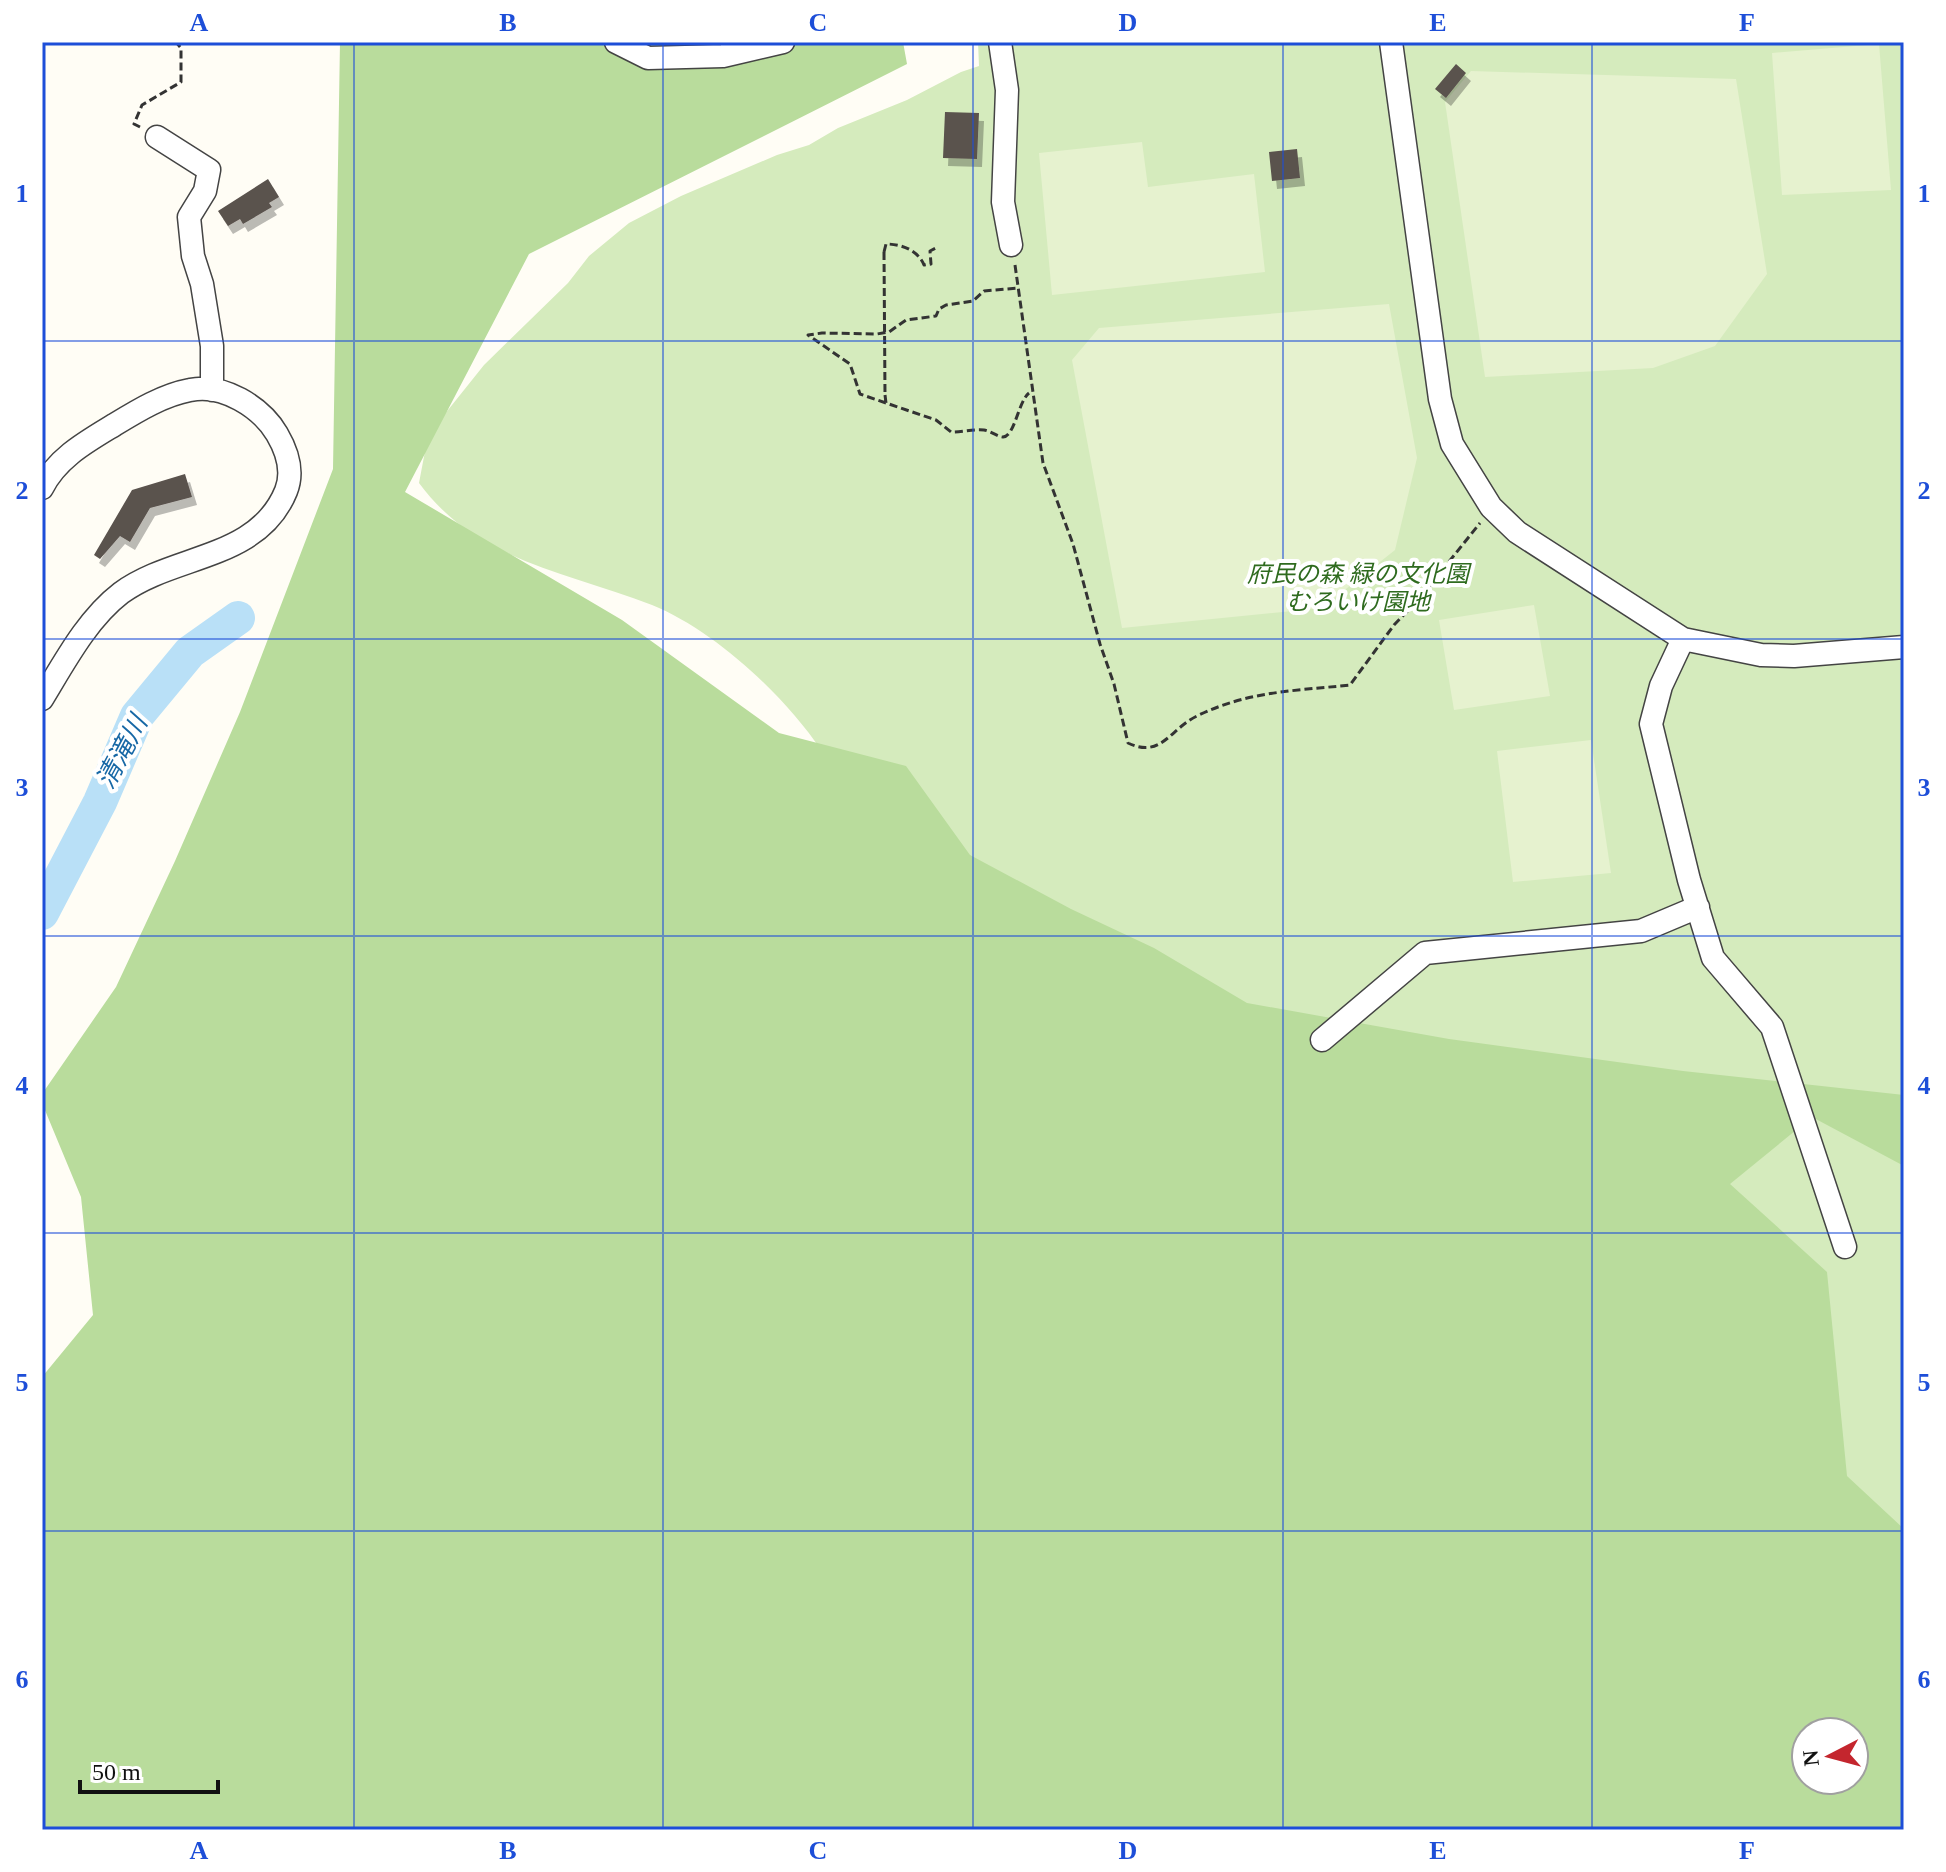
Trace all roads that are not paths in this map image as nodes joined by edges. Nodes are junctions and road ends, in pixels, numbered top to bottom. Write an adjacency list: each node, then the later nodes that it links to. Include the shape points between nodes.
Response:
1 (616, 42): 2 (street, via 648,58 723,56)
2 (783, 42)
3 (1000, 42): 6 (street, via 1007,90 1003,202)
4 (1391, 42): 9 (street, via 1440,399 1452,444 1491,507 1517,532)
5 (157, 137): 7 (street, via 209,170 205,191 189,217 212,346)
6 (1011, 245)
7 (212, 390): 8 (street, via 191,389 150,404 81,445); 11 (street, via 252,406 287,451 287,489 273,515 231,547 148,576 120,594 93,622)
8 (42, 488)
9 (1683, 639): 10 (street, via 1761,655); 12 (street, via 1661,686 1651,724)
10 (1904, 647)
11 (42, 699)
12 (1698, 907): 13 (street, via 1641,931 1425,953); 14 (street, via 1713,958 1772,1027)
13 (1322, 1040)
14 (1845, 1247)

